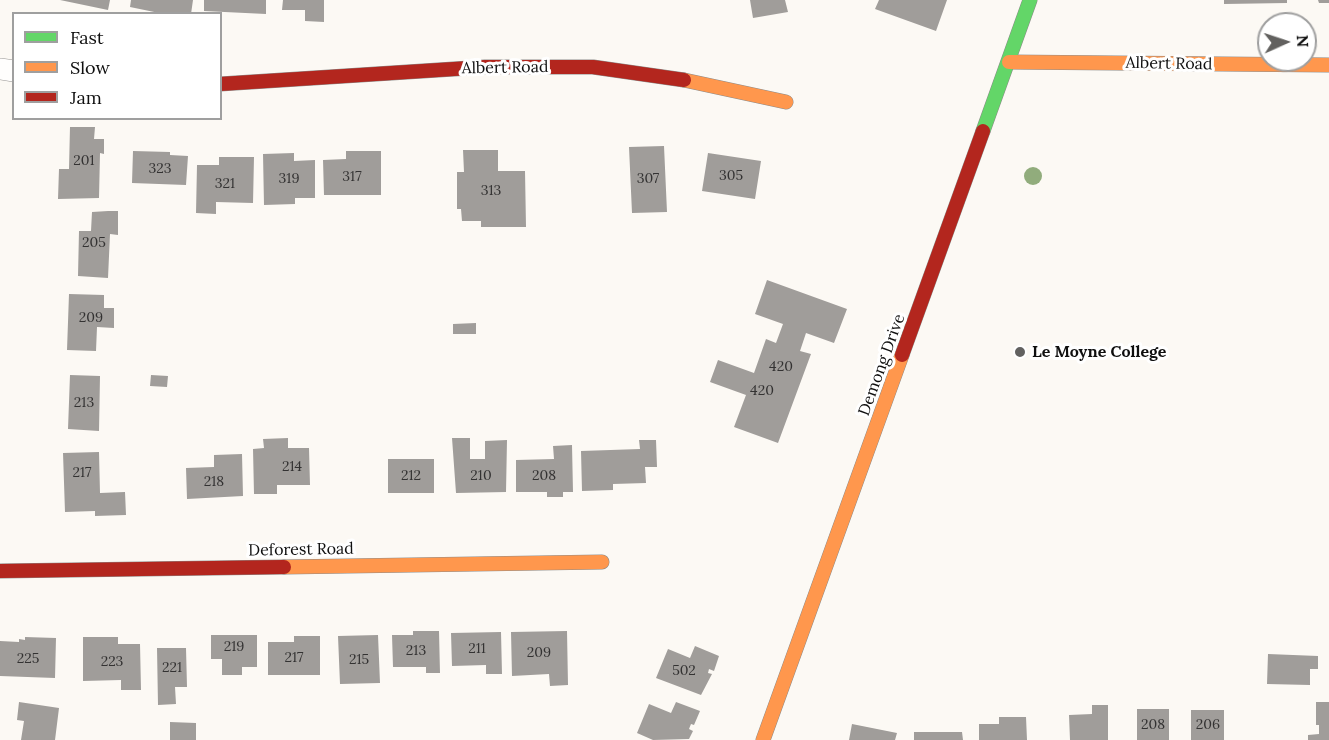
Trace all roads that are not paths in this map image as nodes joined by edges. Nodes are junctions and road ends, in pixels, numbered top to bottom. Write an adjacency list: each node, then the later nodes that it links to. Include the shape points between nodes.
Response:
1 (1030, 0): 2 (street, Demong Drive)
2 (1009, 62): 3 (street, Albert Road); 8 (street, Demong Drive)
3 (1329, 65)
4 (222, 84): 5 (street, Albert Road, via 485,67 593,67 656,74)
5 (786, 102)
6 (602, 562): 7 (street, Deforest Road)
7 (0, 571)
8 (763, 740)

